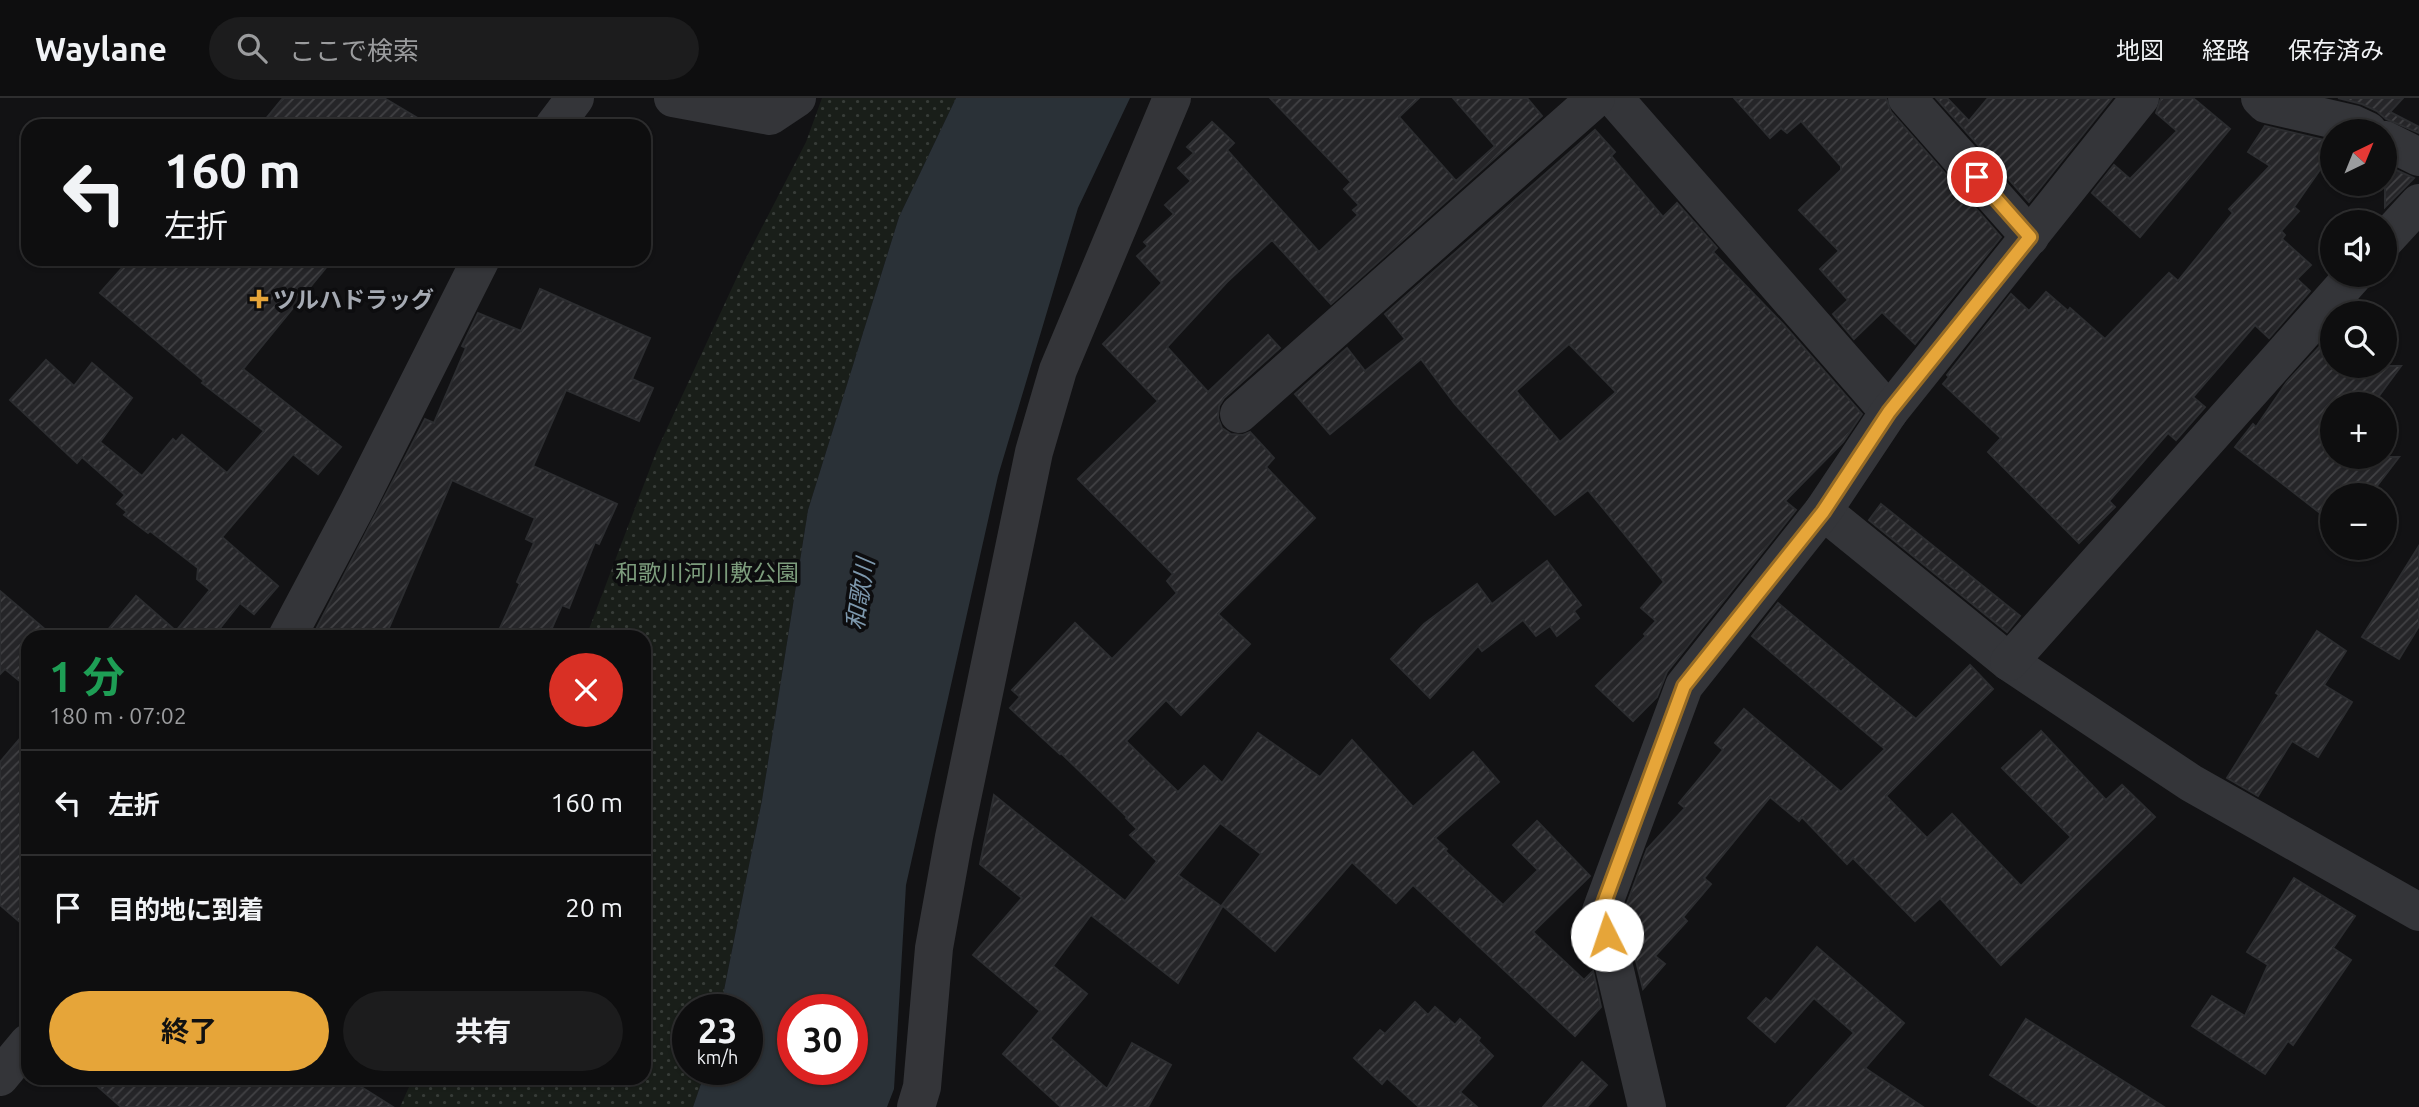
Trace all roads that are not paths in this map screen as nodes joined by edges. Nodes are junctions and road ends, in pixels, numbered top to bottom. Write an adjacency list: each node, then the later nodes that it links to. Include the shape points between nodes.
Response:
1 (551, 98): 11 (street)
2 (575, 98): 12 (street)
3 (673, 98): 4 (street, via 770,116)
4 (797, 98)
5 (1172, 98): 29 (street, via 1058,370 1034,452 934,948 922,1087)
6 (1596, 98): 22 (street)
7 (1614, 98): 21 (street)
8 (1907, 98): 18 (street)
9 (2140, 98): 18 (street)
10 (2260, 98): 13 (street, via 2266,104)
11 (544, 119)
12 (559, 119)
13 (2331, 119)
14 (2398, 146): 15 (street)
15 (2419, 157)
16 (2419, 203): 17 (street)
17 (2397, 227)
18 (2030, 237): 21 (street)
19 (477, 266): 24 (street)
20 (2343, 287): 25 (street)
21 (1889, 412): 23 (street)
22 (1239, 414)
23 (1823, 512): 25 (street); 30 (street, via 1684,686 1601,911)
24 (291, 630)
25 (2009, 662): 26 (street, via 2191,783)
26 (2419, 912)
27 (21, 1052): 28 (street)
28 (0, 1077)
29 (916, 1107)
30 (1647, 1107)

